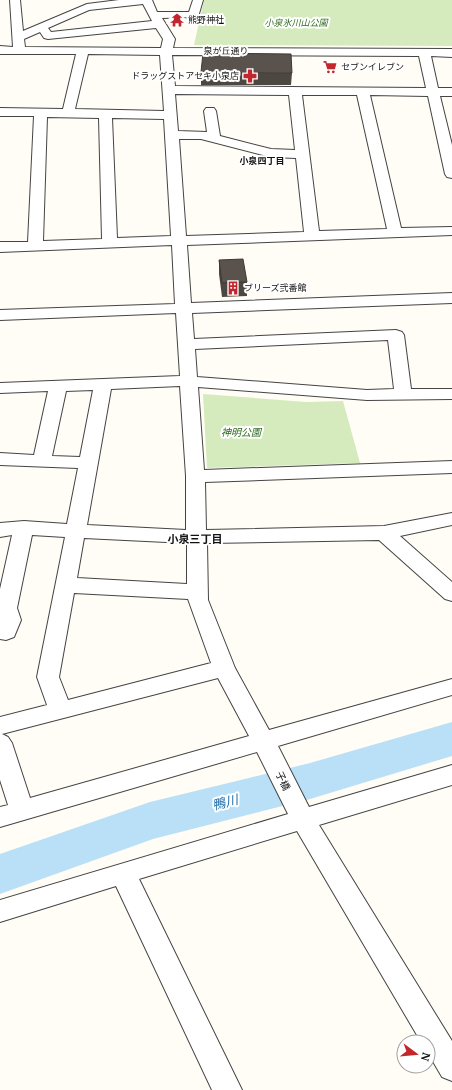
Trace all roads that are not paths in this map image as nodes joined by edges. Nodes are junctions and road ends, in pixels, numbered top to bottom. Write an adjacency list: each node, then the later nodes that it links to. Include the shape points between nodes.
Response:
1 (147, 0): 4 (street); 5 (street, 子橋)
2 (198, 0): 5 (street, via 194,16)
3 (13, 2): 7 (street)
4 (86, 4): 6 (street)
5 (157, 20): 6 (street, via 48,36); 11 (street, 子橋, via 169,39)
6 (42, 27): 7 (street)
7 (18, 37): 9 (street)
8 (0, 50): 9 (street, 泉が丘通り)
9 (19, 50): 10 (street, 泉が丘通り)
10 (83, 50): 11 (street, 泉が丘通り); 22 (street)
11 (166, 51): 12 (street, 泉が丘通り); 14 (street, 子橋)
12 (424, 52): 13 (street, 泉が丘通り); 17 (street)
13 (452, 53)
14 (169, 90): 15 (street); 24 (street, 子橋)
15 (295, 91): 16 (street); 27 (street)
16 (363, 92): 17 (street); 30 (street)
17 (434, 92): 18 (street); 28 (street)
18 (452, 92)
19 (210, 111): 26 (street)
20 (0, 112): 21 (street)
21 (41, 113): 22 (street); 34 (street)
22 (68, 113): 23 (street)
23 (105, 114): 24 (street); 33 (street)
24 (171, 115): 25 (street, 子橋)
25 (172, 135): 26 (street, via 201,135); 32 (street, 子橋)
26 (214, 138): 27 (street, via 271,153)
27 (303, 154): 31 (street)
28 (452, 174)
29 (452, 231): 30 (street)
30 (395, 233): 31 (street)
31 (312, 236): 32 (street)
32 (180, 240): 33 (street); 37 (street, 子橋)
33 (110, 243): 34 (street)
34 (34, 246): 35 (street)
35 (0, 247)
36 (452, 298): 37 (street)
37 (184, 308): 38 (street); 39 (street, 子橋)
38 (0, 315)
39 (186, 344): 40 (street, 子橋); 45 (street, via 396,335)
40 (188, 381): 41 (street); 45 (street, via 366,395); 50 (street, 子橋)
41 (103, 385): 42 (street); 48 (street)
42 (58, 386): 43 (street); 47 (street)
43 (0, 388)
44 (452, 394): 45 (street)
45 (403, 395)
46 (0, 459): 47 (street)
47 (42, 461): 48 (street)
48 (88, 463): 54 (street)
49 (452, 467): 50 (street)
50 (195, 476): 56 (street, 子橋)
51 (452, 519): 55 (street)
52 (24, 528): 53 (street); 54 (street); 60 (street, via 6,608 10,620 6,632)
53 (0, 530)
54 (75, 530): 56 (street); 57 (street)
55 (384, 533): 56 (street); 59 (street)
56 (197, 537): 58 (street, 子橋)
57 (65, 585): 58 (street); 63 (street, via 48,677)
58 (198, 592): 61 (street, 子橋, via 198,600)
59 (452, 594)
60 (0, 631)
61 (224, 668): 63 (street); 65 (street, 子橋)
62 (452, 687): 65 (street)
63 (60, 710): 64 (street)
64 (0, 726)
65 (264, 742): 68 (street); 70 (street, 子橋)
66 (0, 743): 68 (street)
67 (451, 777): 70 (street)
68 (22, 811): 69 (street)
69 (0, 817)
70 (303, 820): 71 (street); 73 (street, 子橋)
71 (123, 873): 72 (street); 74 (street)
72 (0, 911)
73 (452, 1067)
74 (227, 1090)

